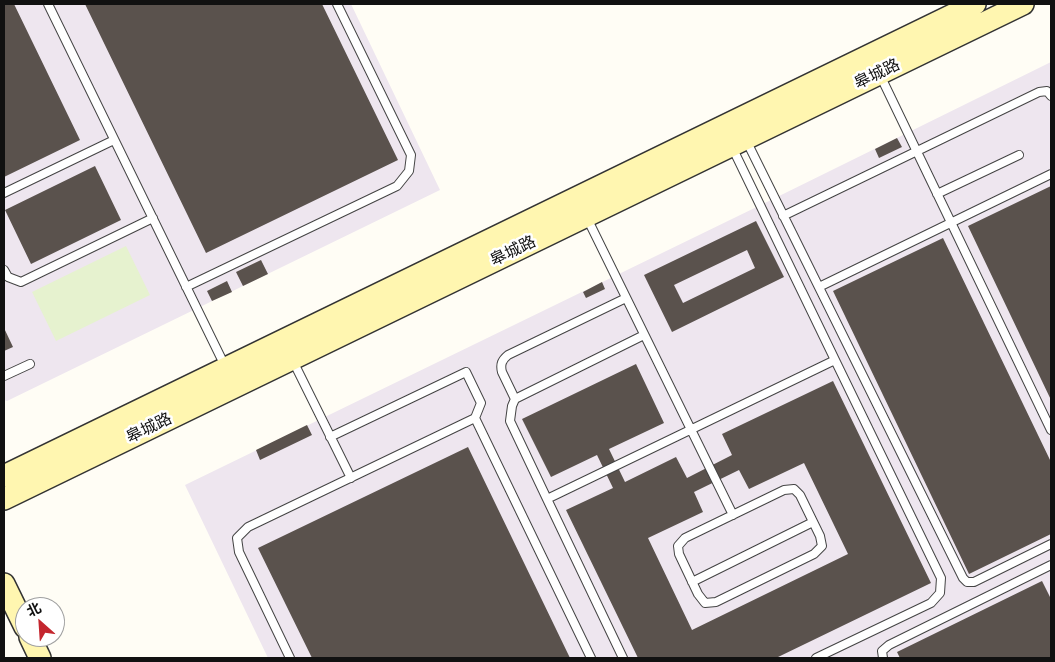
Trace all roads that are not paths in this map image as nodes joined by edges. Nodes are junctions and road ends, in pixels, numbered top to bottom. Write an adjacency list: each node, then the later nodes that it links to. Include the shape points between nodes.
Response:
1 (48, 4): 7 (lane)
2 (337, 4): 19 (lane, via 411,155 409,171 397,186)
3 (975, 4): 26 (main road, 皋城路)
4 (1023, 4): 5 (main road, 皋城路)
5 (879, 73): 8 (main road, 皋城路); 9 (lane)
6 (1051, 96): 9 (lane, via 1047,91 1039,92)
7 (114, 140): 12 (lane); 16 (lane)
8 (738, 142): 14 (main road, 皋城路); 15 (lane); 24 (lane)
9 (917, 151): 13 (lane); 15 (lane)
10 (1019, 155): 13 (lane)
11 (1051, 174): 17 (lane)
12 (4, 194)
13 (937, 194): 17 (lane)
14 (586, 216): 21 (lane); 23 (main road, 皋城路)
15 (783, 216): 20 (lane)
16 (153, 218): 18 (lane, via 21,282 8,277); 19 (lane)
17 (951, 223): 20 (lane); 31 (lane)
18 (4, 270)
19 (186, 287): 26 (lane)
20 (819, 288): 39 (lane, via 963,578 974,582)
21 (626, 298): 22 (lane); 28 (lane, via 504,358 500,367)
22 (644, 335): 28 (lane); 30 (lane)
23 (292, 359): 32 (lane); 35 (main road, 皋城路)
24 (835, 360): 30 (lane); 47 (lane, via 941,578 940,593 931,603)
25 (30, 364): 27 (lane)
26 (226, 368): 33 (main road, 皋城路)
27 (4, 376)
28 (515, 399): 36 (lane, via 510,422)
29 (475, 418): 32 (lane, via 481,403 466,372); 34 (lane); 45 (lane)
30 (691, 430): 36 (lane); 37 (lane)
31 (1051, 430)
32 (330, 437): 34 (lane)
33 (4, 476)
34 (351, 478): 44 (lane, via 248,528 237,538 239,552)
35 (4, 499)
36 (547, 499): 46 (lane)
37 (733, 515): 38 (lane, via 784,490 794,490 800,495); 41 (lane, via 685,538 678,546)
38 (813, 522): 41 (lane); 41 (lane, via 822,546 814,554 716,602 705,603)
39 (1051, 544)
40 (1051, 565): 48 (lane, via 889,645 882,651)
41 (692, 582)
42 (4, 584): 43 (main road)
43 (15, 607)
44 (290, 658)
45 (591, 658)
46 (623, 658)
47 (816, 658)
48 (883, 658)

